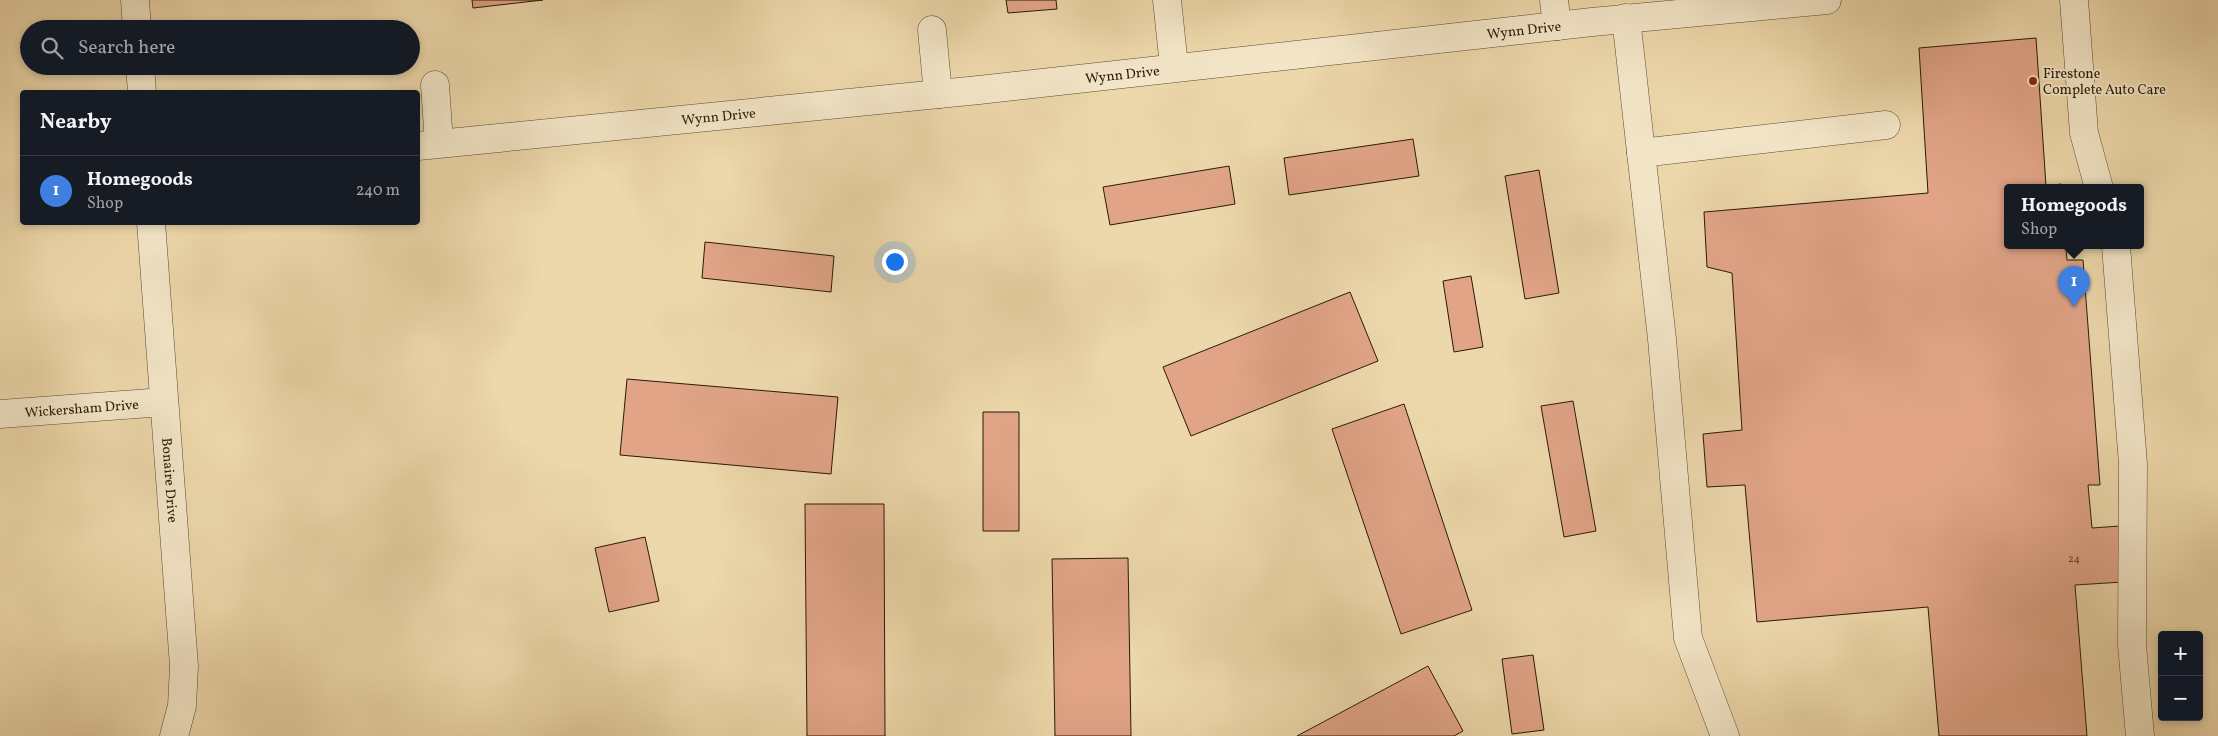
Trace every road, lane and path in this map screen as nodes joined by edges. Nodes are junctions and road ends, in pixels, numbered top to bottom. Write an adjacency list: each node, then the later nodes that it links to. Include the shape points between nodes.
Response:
1 (135, 0): 8 (street)
2 (1167, 0): 10 (street)
3 (1827, 0): 5 (street, Wynn Drive)
4 (2074, 0): 18 (street, via 2084,133)
5 (1792, 2): 7 (street, Wynn Drive)
6 (1555, 13): 7 (street, Wynn Drive); 10 (street, Wynn Drive)
7 (1626, 18): 17 (street)
8 (136, 20)
9 (932, 30): 14 (street)
10 (1174, 66): 14 (street, Wynn Drive)
11 (141, 75): 13 (street)
12 (435, 84): 16 (street)
13 (142, 90)
14 (938, 94): 16 (street, Wynn Drive)
15 (1886, 125): 17 (street)
16 (428, 144)
17 (1641, 153): 24 (street, via 1662,339 1688,638)
18 (2098, 184)
19 (151, 225): 21 (street, Bonaire Drive)
20 (2116, 249): 25 (street, via 2132,464 2132,645)
21 (164, 402): 22 (street, Wickersham Drive); 23 (street, Bonaire Drive, via 184,666 182,706)
22 (0, 414)
23 (174, 736)
24 (1725, 736)
25 (2140, 736)

